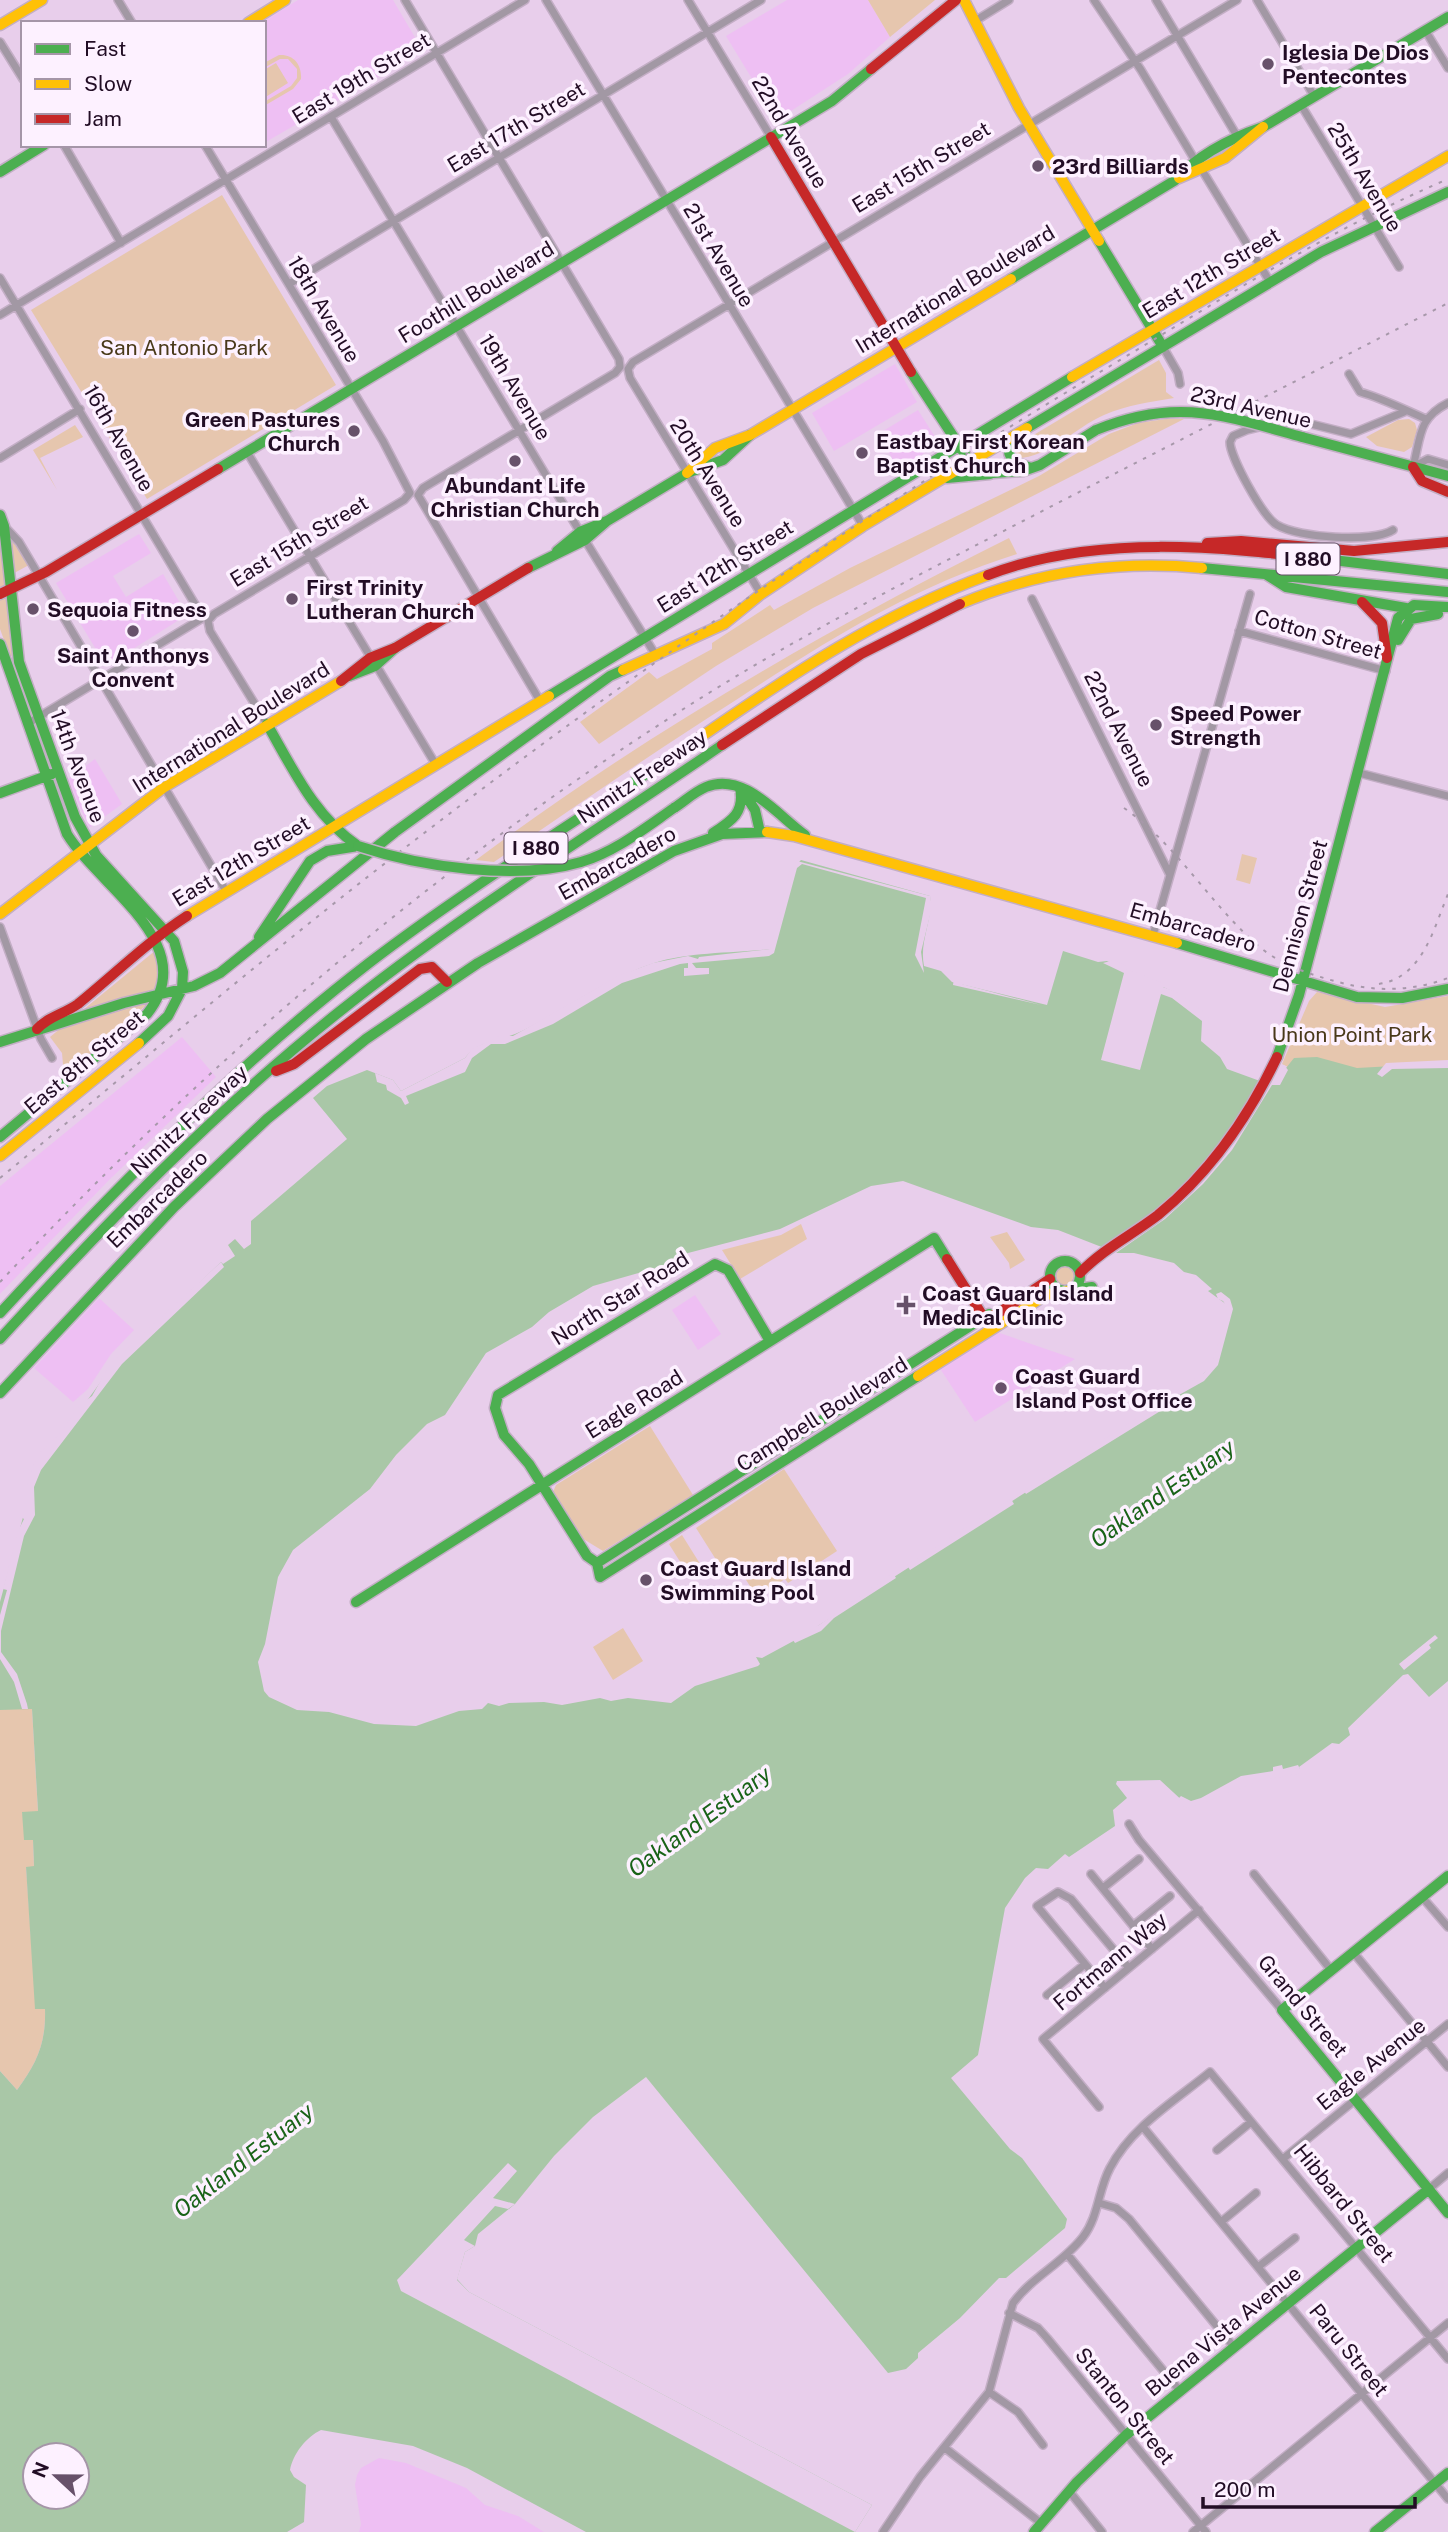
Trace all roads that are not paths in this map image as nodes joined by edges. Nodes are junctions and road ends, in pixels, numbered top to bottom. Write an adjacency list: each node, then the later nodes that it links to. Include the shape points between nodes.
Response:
1 (42, 0): 22 (main road)
2 (118, 0): 19 (street)
3 (261, 0): 17 (main road)
4 (285, 0): 17 (main road)
5 (405, 0): 27 (street, 20th Avenue)
6 (525, 0): 27 (street, East 19th Street)
7 (546, 0): 31 (street, 21st Avenue)
8 (688, 0): 24 (street, 22nd Avenue)
9 (761, 0): 24 (street, East 17th Street)
10 (956, 0): 38 (main road, Foothill Boulevard, via 847,91)
11 (964, 0): 21 (main road, 23rd Avenue)
12 (1009, 0): 21 (street)
13 (1094, 0): 28 (street)
14 (1156, 0): 25 (street)
15 (1237, 0): 25 (street, East 15th Street)
16 (1257, 0): 32 (street)
17 (267, 11): 20 (main road)
18 (1448, 17): 23 (main road, International Boulevard)
19 (131, 21)
20 (251, 21)
21 (975, 21): 35 (main road, 23rd Avenue)
22 (0, 25)
23 (1425, 30): 29 (street); 32 (main road, International Boulevard)
24 (707, 33): 31 (street, East 17th Street); 38 (street, 22nd Avenue)
25 (1177, 36): 28 (street, East 15th Street); 37 (street)
26 (0, 42): 30 (street)
27 (436, 54): 34 (street, East 19th Street); 43 (street, 20th Avenue)
28 (1135, 62): 35 (street, East 15th Street); 44 (street)
29 (1448, 68)
30 (21, 76)
31 (603, 96): 43 (street, East 17th Street); 48 (street, 21st Avenue)
32 (1314, 96): 33 (main road, International Boulevard)
33 (1301, 105): 36 (main road, International Boulevard); 49 (street, 25th Avenue)
34 (331, 117): 46 (street, East 19th Street); 50 (street, 19th Avenue)
35 (1029, 125): 52 (main road, 23rd Avenue); 54 (street, East 15th Street)
36 (1263, 127): 37 (main road, International Boulevard); 44 (main road, International Boulevard, via 1247,144)
37 (1237, 136): 44 (main road, International Boulevard)
38 (771, 137): 48 (main road, Foothill Boulevard); 54 (main road, 22nd Avenue)
39 (41, 147): 45 (main road)
40 (65, 147): 53 (street)
41 (206, 147): 46 (street, 18th Avenue)
42 (1448, 156): 49 (main road, East 12th Street)
43 (499, 159): 50 (street, East 17th Street); 55 (street, 20th Avenue)
44 (1199, 166): 52 (main road, International Boulevard); 56 (street)
45 (0, 172)
46 (225, 180): 53 (street, East 19th Street); 60 (street, 18th Avenue)
47 (1448, 192): 51 (main road, East 12th Street)
48 (666, 201): 55 (main road, Foothill Boulevard); 62 (street, 21st Avenue)
49 (1363, 208): 51 (street, 25th Avenue); 56 (main road, East 12th Street)
50 (393, 221): 60 (street, East 17th Street); 64 (street, 19th Avenue)
51 (1373, 225): 57 (street, 25th Avenue); 59 (main road, East 12th Street)
52 (1091, 230): 65 (main road, 23rd Avenue); 67 (main road, International Boulevard)
53 (121, 243): 61 (street, East 19th Street)
54 (834, 243): 62 (street, East 15th Street); 67 (main road, 22nd Avenue)
55 (561, 263): 64 (main road, Foothill Boulevard); 68 (street, 20th Avenue)
56 (1260, 266): 59 (street); 65 (main road, East 12th Street)
57 (1399, 267)
58 (0, 278): 61 (street, 16th Avenue)
59 (1270, 282): 66 (main road, East 12th Street)
60 (289, 284): 71 (street, 18th Avenue)
61 (16, 305): 63 (street, East 19th Street); 73 (street, 16th Avenue)
62 (729, 305): 68 (street, East 15th Street); 74 (street, 21st Avenue)
63 (0, 315)
64 (456, 327): 71 (main road, Foothill Boulevard); 77 (street, 19th Avenue)
65 (1152, 331): 66 (main road, 23rd Avenue); 79 (main road, East 12th Street)
66 (1163, 346): 70 (street, 23rd Avenue); 78 (main road, East 12th Street)
67 (896, 347): 74 (main road, International Boulevard); 79 (main road, 22nd Avenue)
68 (624, 368): 77 (street, East 15th Street); 86 (street, 20th Avenue)
69 (1349, 374): 75 (street, via 1360,392 1398,404)
70 (1180, 384)
71 (351, 389): 80 (main road, Foothill Boulevard); 91 (street, 18th Avenue)
72 (1448, 403): 76 (street)
73 (80, 409): 81 (street); 93 (street, 16th Avenue)
74 (792, 410): 86 (main road, International Boulevard, via 750,435 727,456); 92 (street, 21st Avenue)
75 (1404, 412): 76 (street); 96 (street, via 1351,434 1291,419 1247,430 1230,442 1262,508 1277,525 1302,533 1370,538)
76 (1426, 419): 84 (street)
77 (520, 431): 91 (street, East 15th Street); 97 (street, 19th Avenue)
78 (1014, 435): 82 (main road, East 12th Street); 85 (main road, via 1007,456)
79 (957, 445): 82 (main road, 22nd Avenue); 92 (main road, East 12th Street)
80 (247, 452): 93 (main road, Foothill Boulevard); 100 (street)
81 (0, 458)
82 (970, 462): 87 (main road); 89 (main road, East 12th Street)
83 (1448, 465): 84 (street, 23rd Avenue, via 1428,459)
84 (1413, 467): 85 (main road, 23rd Avenue, bridge, via 1221,415 1174,409 1137,413 1096,430); 88 (main road, 23rd Avenue); 90 (main road, 23rd Avenue, via 1422,481)
85 (1031, 468): 87 (main road, 23rd Avenue)
86 (687, 473): 97 (main road, International Boulevard); 101 (street, 20th Avenue)
87 (993, 473): 89 (main road, 23rd Avenue)
88 (1448, 476)
89 (942, 478): 95 (main road, East 12th Street)
90 (1448, 492)
91 (414, 494): 100 (street, East 15th Street); 109 (street, 18th Avenue)
92 (853, 509): 95 (street, 21st Avenue); 101 (main road, East 12th Street)
93 (142, 515): 104 (main road, Foothill Boulevard); 115 (street, 16th Avenue)
94 (2, 521): 104 (street); 105 (main road, 14th Avenue)
95 (863, 526): 107 (main road, East 12th Street)
96 (1393, 530)
97 (582, 536): 109 (main road, International Boulevard); 117 (street, 19th Avenue)
98 (1448, 542): 99 (main road, via 1379,551 1241,541)
99 (1167, 547): 103 (main road, Nimitz Freeway / I 880); 169 (main road, Nimitz Freeway / I 880, via 1081,552 982,576 876,626 762,695 369,963 187,1122)
100 (310, 557): 115 (street, East 15th Street); 121 (street)
101 (749, 573): 107 (street, 20th Avenue); 117 (main road, East 12th Street)
102 (1266, 574): 106 (main road, Nimitz Freeway / I 880); 111 (main road, via 1286,587); 161 (main road, Nimitz Freeway / I 880, via 1181,564 1102,566 1018,583 925,621 812,685 428,945 337,1013)
103 (1448, 574)
104 (38, 575): 105 (main road, Foothill Boulevard); 124 (street)
105 (5, 591): 122 (main road, 14th Avenue)
106 (1448, 592)
107 (761, 594): 119 (main road, East 12th Street, via 708,633)
108 (1250, 594): 116 (street)
109 (478, 599): 121 (main road, International Boulevard); 125 (street, 18th Avenue)
110 (1032, 599): 144 (street, 22nd Avenue)
111 (1361, 601): 113 (main road); 120 (main road, via 1381,623)
112 (1448, 607): 113 (main road, via 1417,603)
113 (1406, 608): 114 (main road); 120 (main road, Dennison Street, via 1398,618)
114 (1443, 615): 123 (main road, Dennison Street, via 1405,624)
115 (204, 620): 124 (street, East 15th Street); 127 (street, 16th Avenue)
116 (1240, 631): 123 (street, Cotton Street); 144 (street)
117 (645, 638): 119 (street, 19th Avenue); 125 (main road, East 12th Street)
118 (0, 645): 122 (main road, 14th Avenue)
119 (655, 653): 150 (main road, East 12th Street, via 610,676 556,713 396,832)
120 (1387, 658): 123 (main road, Dennison Street)
121 (373, 661): 127 (main road, International Boulevard); 128 (street)
122 (9, 666): 126 (main road, 14th Avenue)
123 (1386, 671): 129 (main road, Dennison Street)
124 (100, 683): 126 (street, East 15th Street); 132 (street)
125 (540, 701): 128 (main road, East 12th Street)
126 (33, 722): 130 (main road, 14th Avenue); 131 (main road, 14th Avenue)
127 (267, 724): 132 (main road, International Boulevard); 137 (main road, 16th Avenue)
128 (436, 765): 137 (main road, East 12th Street)
129 (1359, 773): 135 (street); 151 (main road, Dennison Street)
130 (58, 774): 131 (main road); 141 (main road, 14th Avenue)
131 (45, 775): 134 (main road); 143 (main road, 14th Avenue)
132 (163, 788): 141 (main road, International Boulevard); 145 (street)
133 (740, 788): 136 (main road); 138 (main road); 139 (main road, via 741,812); 142 (main road, 16th Avenue, bridge, via 712,785 606,852 550,868 410,861)
134 (0, 793)
135 (1448, 796)
136 (763, 802): 138 (main road); 140 (main road)
137 (333, 829): 142 (main road, 16th Avenue); 145 (main road, East 12th Street)
138 (764, 832): 139 (main road, Embarcadero); 140 (main road, Embarcadero)
139 (706, 838): 152 (main road, Embarcadero, via 674,850)
140 (816, 841): 149 (main road, Embarcadero)
141 (89, 844): 143 (main road, International Boulevard); 148 (main road, 14th Avenue)
142 (352, 845): 150 (main road, via 310,861)
143 (78, 852): 146 (main road, International Boulevard); 148 (main road, 14th Avenue)
144 (1171, 876): 149 (street)
145 (226, 891): 148 (main road, East 12th Street)
146 (0, 914)
147 (0, 927): 158 (street)
148 (160, 933): 153 (main road, 14th Avenue, via 179,950); 155 (main road, 14th Avenue, via 164,961); 158 (main road, East 12th Street, via 75,1006 45,1020)
149 (1153, 935): 151 (main road, Embarcadero)
150 (249, 951): 153 (main road, East 12th Street, via 220,973)
151 (1303, 981): 154 (main road, Embarcadero, via 1375,999); 165 (main road, Dennison Street, via 1281,1051 1248,1114 1203,1174 1147,1224)
152 (447, 982): 161 (main road, via 432,967 420,969 294,1064); 173 (main road, Embarcadero, via 334,1064 250,1137 128,1255)
153 (182, 989): 155 (main road, East 12th Street); 163 (main road, East 8th Street, via 168,1016 142,1041)
154 (1448, 989)
155 (161, 994): 156 (main road, East 12th Street); 157 (main road, East 8th Street)
156 (124, 1003): 157 (main road, via 134,1013); 158 (main road, East 12th Street)
157 (133, 1026): 162 (main road, East 8th Street)
158 (37, 1029): 159 (main road, East 12th Street); 160 (street)
159 (0, 1042)
160 (52, 1058)
161 (265, 1076): 171 (main road, Nimitz Freeway / I 880, via 163,1169)
162 (0, 1138)
163 (0, 1156)
164 (1072, 1262): 165 (main road); 166 (main road); 167 (main road, via 1058,1263)
165 (1089, 1263): 166 (main road, Dennison Street)
166 (1080, 1274): 168 (main road, via 1076,1287)
167 (1050, 1276): 168 (main road, via 1055,1287); 170 (main road, Campbell Boulevard)
168 (1068, 1291): 175 (main road, Campbell Boulevard, via 1046,1295 600,1577)
169 (0, 1313)
170 (984, 1318): 172 (main road, Eagle Road, via 934,1238); 175 (main road, Campbell Boulevard)
171 (1, 1339)
172 (770, 1341): 174 (main road, Eagle Road); 174 (main road, North Star Road, via 728,1270 715,1264 498,1395 495,1408 504,1434)
173 (0, 1393)
174 (542, 1485): 175 (main road, via 587,1556); 176 (main road, Eagle Road)
175 (597, 1563)
176 (356, 1602)
177 (1129, 1824): 185 (street, Grand Street)
178 (1139, 1859): 182 (street)
179 (1091, 1874): 182 (street)
180 (1254, 1874): 192 (street)
181 (1448, 1875): 184 (main road)
182 (1103, 1888): 186 (street)
183 (1170, 1896): 186 (street)
184 (1422, 1897): 187 (street); 189 (main road)
185 (1199, 1910): 188 (street, Fortmann Way); 195 (street, Grand Street)
186 (1133, 1926): 188 (street)
187 (1448, 1927)
188 (1152, 1949): 191 (street, Fortmann Way)
189 (1353, 1952): 192 (main road); 197 (street)
190 (1085, 1964): 191 (street, via 1037,1906 1051,1894 1063,1893); 193 (street); 194 (street)
191 (1129, 1968): 193 (street, Fortmann Way)
192 (1331, 1970): 195 (main road)
193 (1105, 1988): 200 (street, Fortmann Way, via 1043,2039)
194 (1047, 1995)
195 (1282, 2010): 199 (main road, Grand Street)
196 (1448, 2024): 197 (street, Eagle Avenue)
197 (1427, 2041): 198 (street); 199 (street, Eagle Avenue)
198 (1448, 2067)
199 (1355, 2099): 204 (street, Eagle Avenue); 206 (main road, Grand Street)
200 (1100, 2107)
201 (1251, 2122): 202 (street, Hibbard Street, via 1210,2072); 203 (street); 204 (street, Hibbard Street)
202 (1143, 2127): 208 (street, via 1111,2165); 210 (street, Paru Street)
203 (1217, 2150)
204 (1284, 2158): 212 (street, Hibbard Street)
205 (1448, 2173): 206 (street, Buena Vista Avenue)
206 (1429, 2189): 209 (main road, Grand Street); 212 (main road, Buena Vista Avenue)
207 (1256, 2193): 210 (street)
208 (1099, 2203): 213 (street, via 1090,2227); 219 (street, via 1116,2208 1129,2219)
209 (1448, 2213)
210 (1221, 2222): 214 (street, Paru Street)
211 (1295, 2238): 214 (street)
212 (1357, 2247): 215 (main road, Buena Vista Avenue); 218 (street, Hibbard Street)
213 (1067, 2254): 216 (street, via 1022,2292); 221 (street)
214 (1258, 2267): 215 (street, Paru Street)
215 (1288, 2303): 219 (main road, Buena Vista Avenue); 223 (street, Paru Street)
216 (1009, 2313): 222 (street); 224 (street, Stanton Street, via 1038,2328)
217 (1448, 2323): 218 (street)
218 (1430, 2337): 220 (street, Hibbard Street); 223 (street)
219 (1234, 2347): 221 (main road, Buena Vista Avenue)
220 (1448, 2359)
221 (1180, 2391): 224 (main road, Buena Vista Avenue)
222 (989, 2392): 225 (street, via 1018,2412); 226 (street)
223 (1362, 2393): 228 (street, Paru Street); 231 (street)
224 (1126, 2435): 229 (main road, Buena Vista Avenue); 231 (street, Stanton Street)
225 (1043, 2445)
226 (945, 2448): 232 (street); 233 (street)
227 (1448, 2473): 228 (main road)
228 (1435, 2483): 230 (street, Paru Street); 237 (main road)
229 (1069, 2491): 232 (main road, Buena Vista Avenue); 234 (street)
230 (1448, 2499)
231 (1200, 2525): 235 (street); 236 (street, Stanton Street)
232 (1038, 2528)
233 (883, 2532)
234 (1102, 2532)
235 (1193, 2532)
236 (1206, 2532)
237 (1375, 2532)

